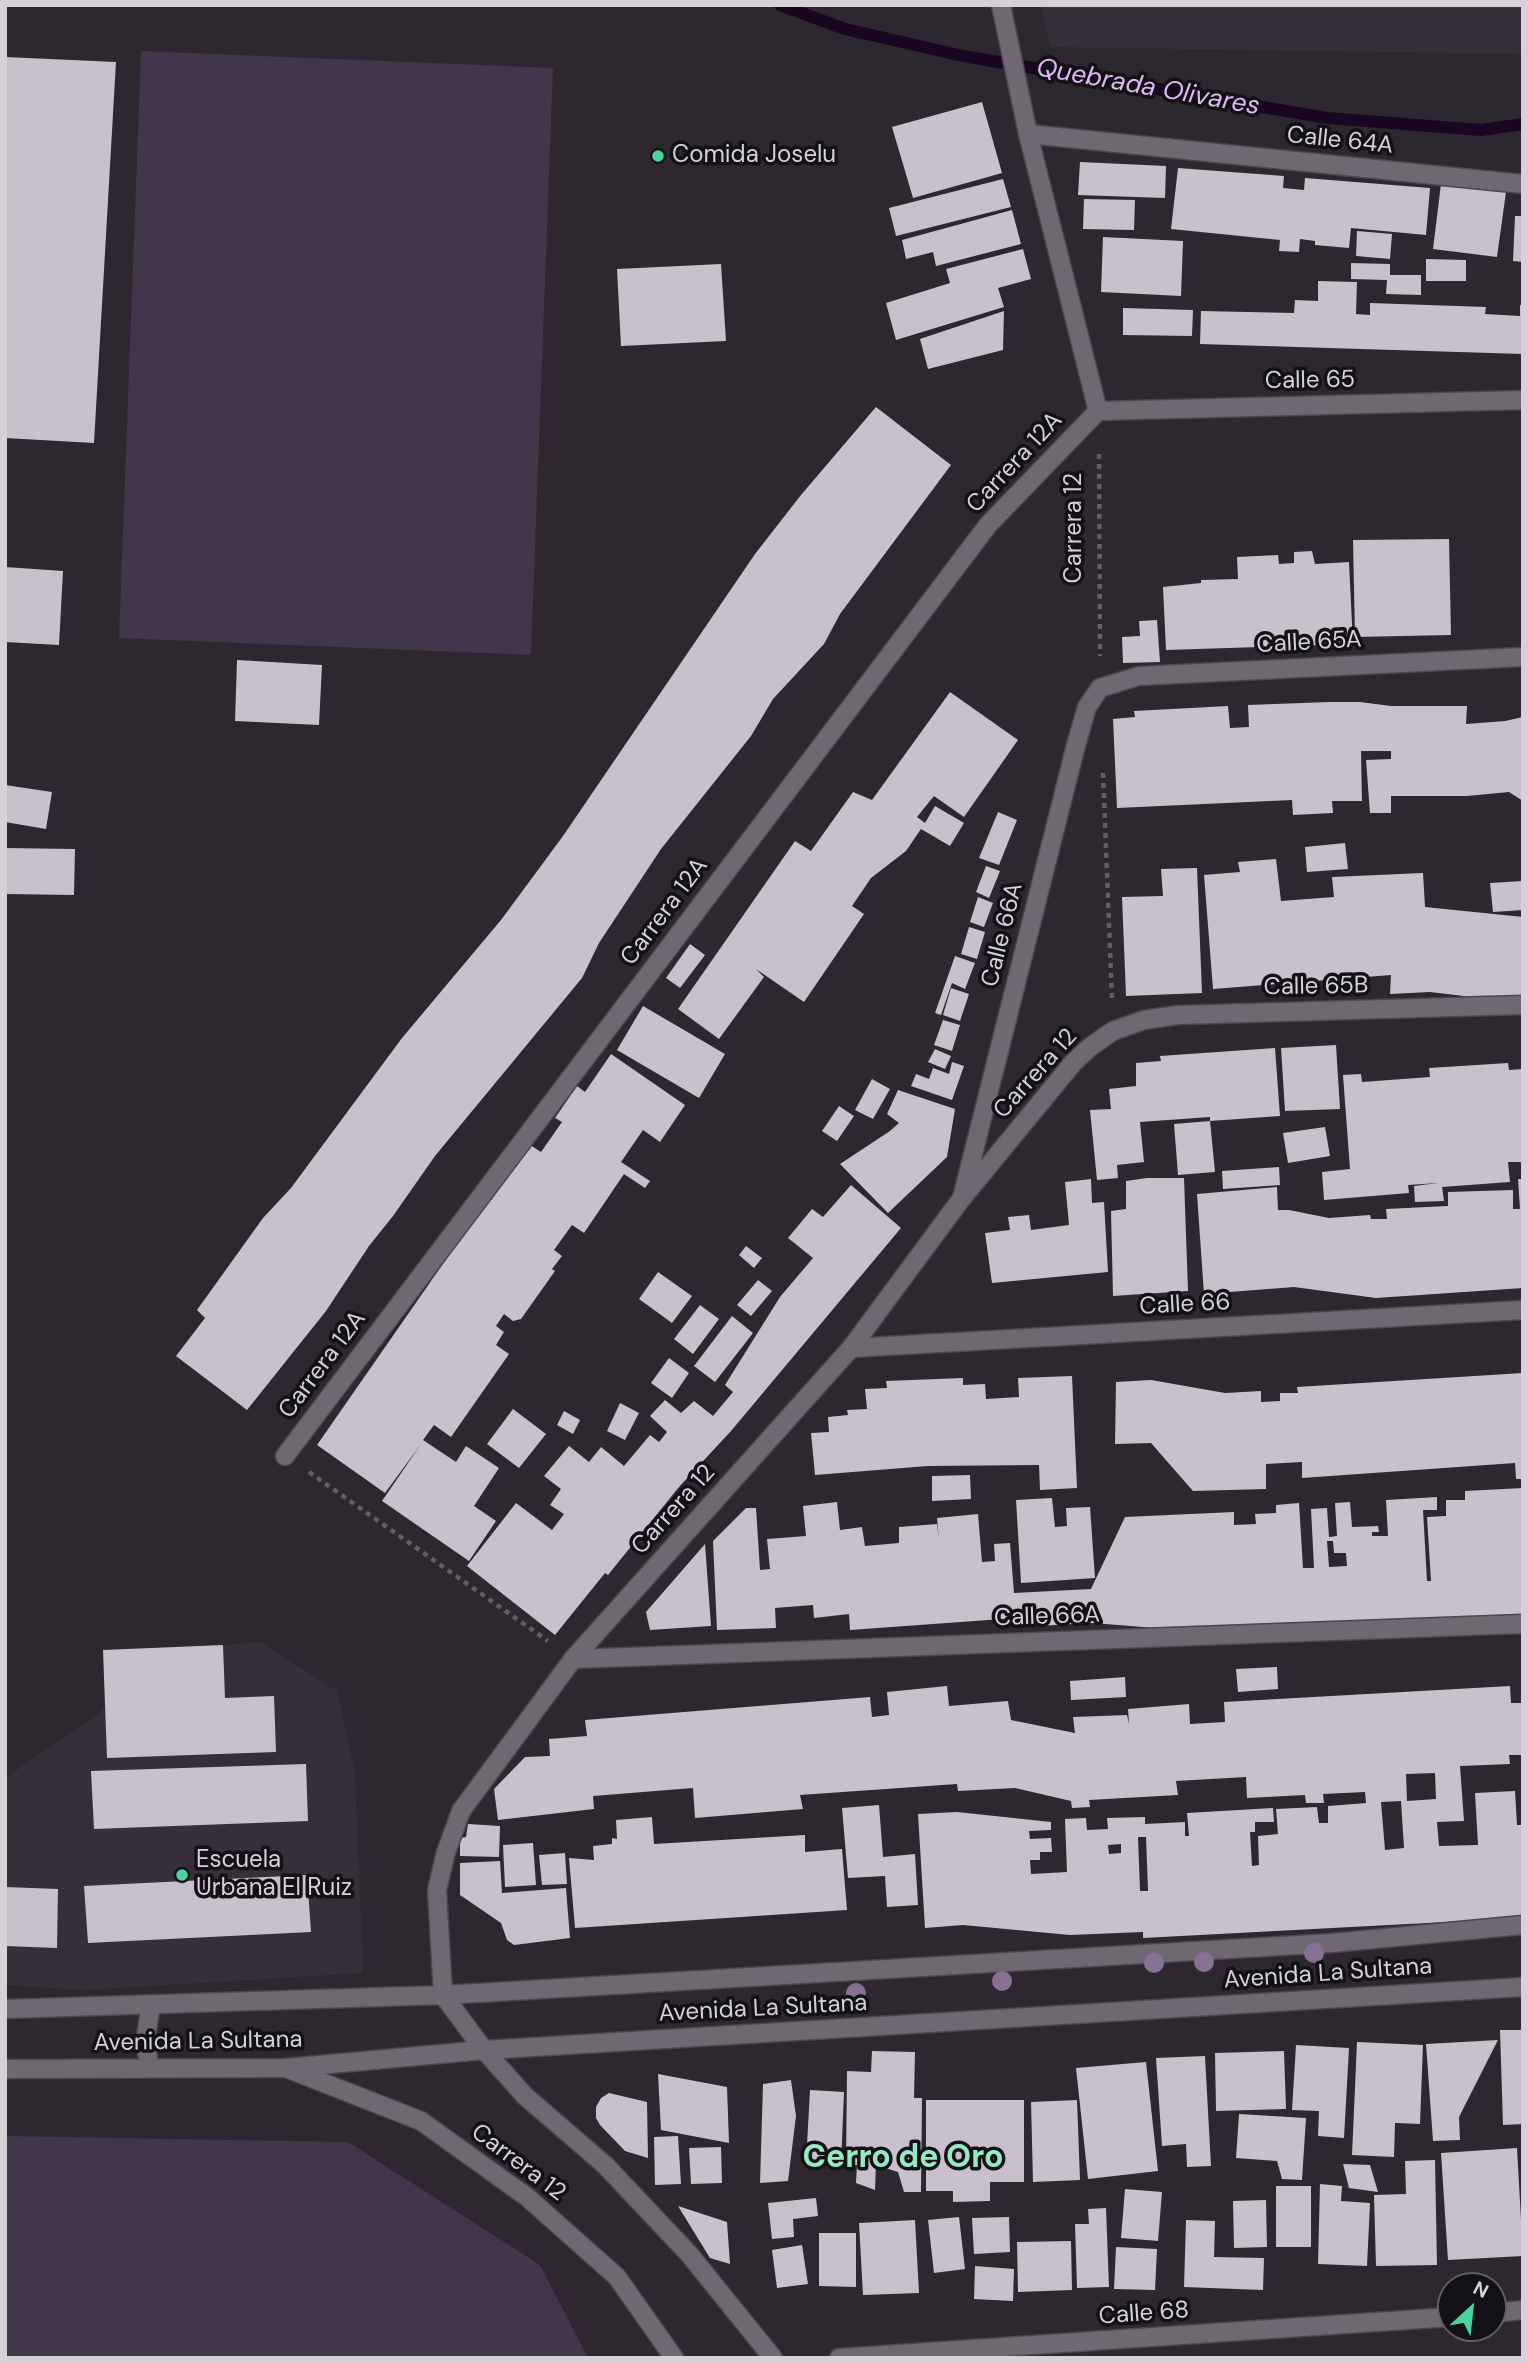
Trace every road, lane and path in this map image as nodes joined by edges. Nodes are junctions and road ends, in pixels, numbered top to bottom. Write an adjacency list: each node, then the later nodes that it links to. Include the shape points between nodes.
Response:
1 (1002, 8): 2 (street)
2 (1028, 134): 3 (street, Calle 64A); 5 (street)
3 (1523, 184)
4 (1523, 400): 5 (street, Calle 65)
5 (1098, 411): 7 (path, Carrera 12); 14 (street, Carrera 12A, via 988,525)
6 (1523, 657): 7 (street, Calle 65A, via 1139,676)
7 (1100, 688): 11 (street, Calle 66A, via 1087,707 1076,745)
8 (1103, 770): 10 (path, Carrera 12)
9 (1523, 1004): 10 (street, Calle 65B, via 1178,1015 1143,1020)
10 (1113, 1031): 11 (street, Carrera 12, via 1073,1063)
11 (962, 1198): 13 (street, Carrera 12)
12 (1523, 1310): 13 (street, Calle 66)
13 (851, 1348): 16 (street, Carrera 12)
14 (285, 1456): 16 (path)
15 (1523, 1624): 16 (street, Calle 66A)
16 (573, 1659): 19 (street, Carrera 12, via 461,1811 437,1890)
17 (1523, 1925): 19 (street, Avenida La Sultana, via 1281,1946)
18 (1523, 1987): 22 (street, Avenida La Sultana)
19 (443, 1995): 20 (street, Avenida La Sultana); 22 (street)
20 (151, 2005): 21 (street, Avenida La Sultana); 23 (street, via 145,2042)
21 (5, 2009)
22 (484, 2050): 24 (street, Avenida La Sultana); 28 (street, via 525,2095 605,2165 689,2254)
23 (150, 2068): 24 (street, Avenida La Sultana); 25 (street, Avenida La Sultana)
24 (286, 2068): 27 (street, Carrera 12, via 421,2121 527,2197 617,2277)
25 (5, 2069)
26 (1437, 2318): 29 (street, Calle 68)
27 (674, 2358)
28 (773, 2358)
29 (839, 2358)

